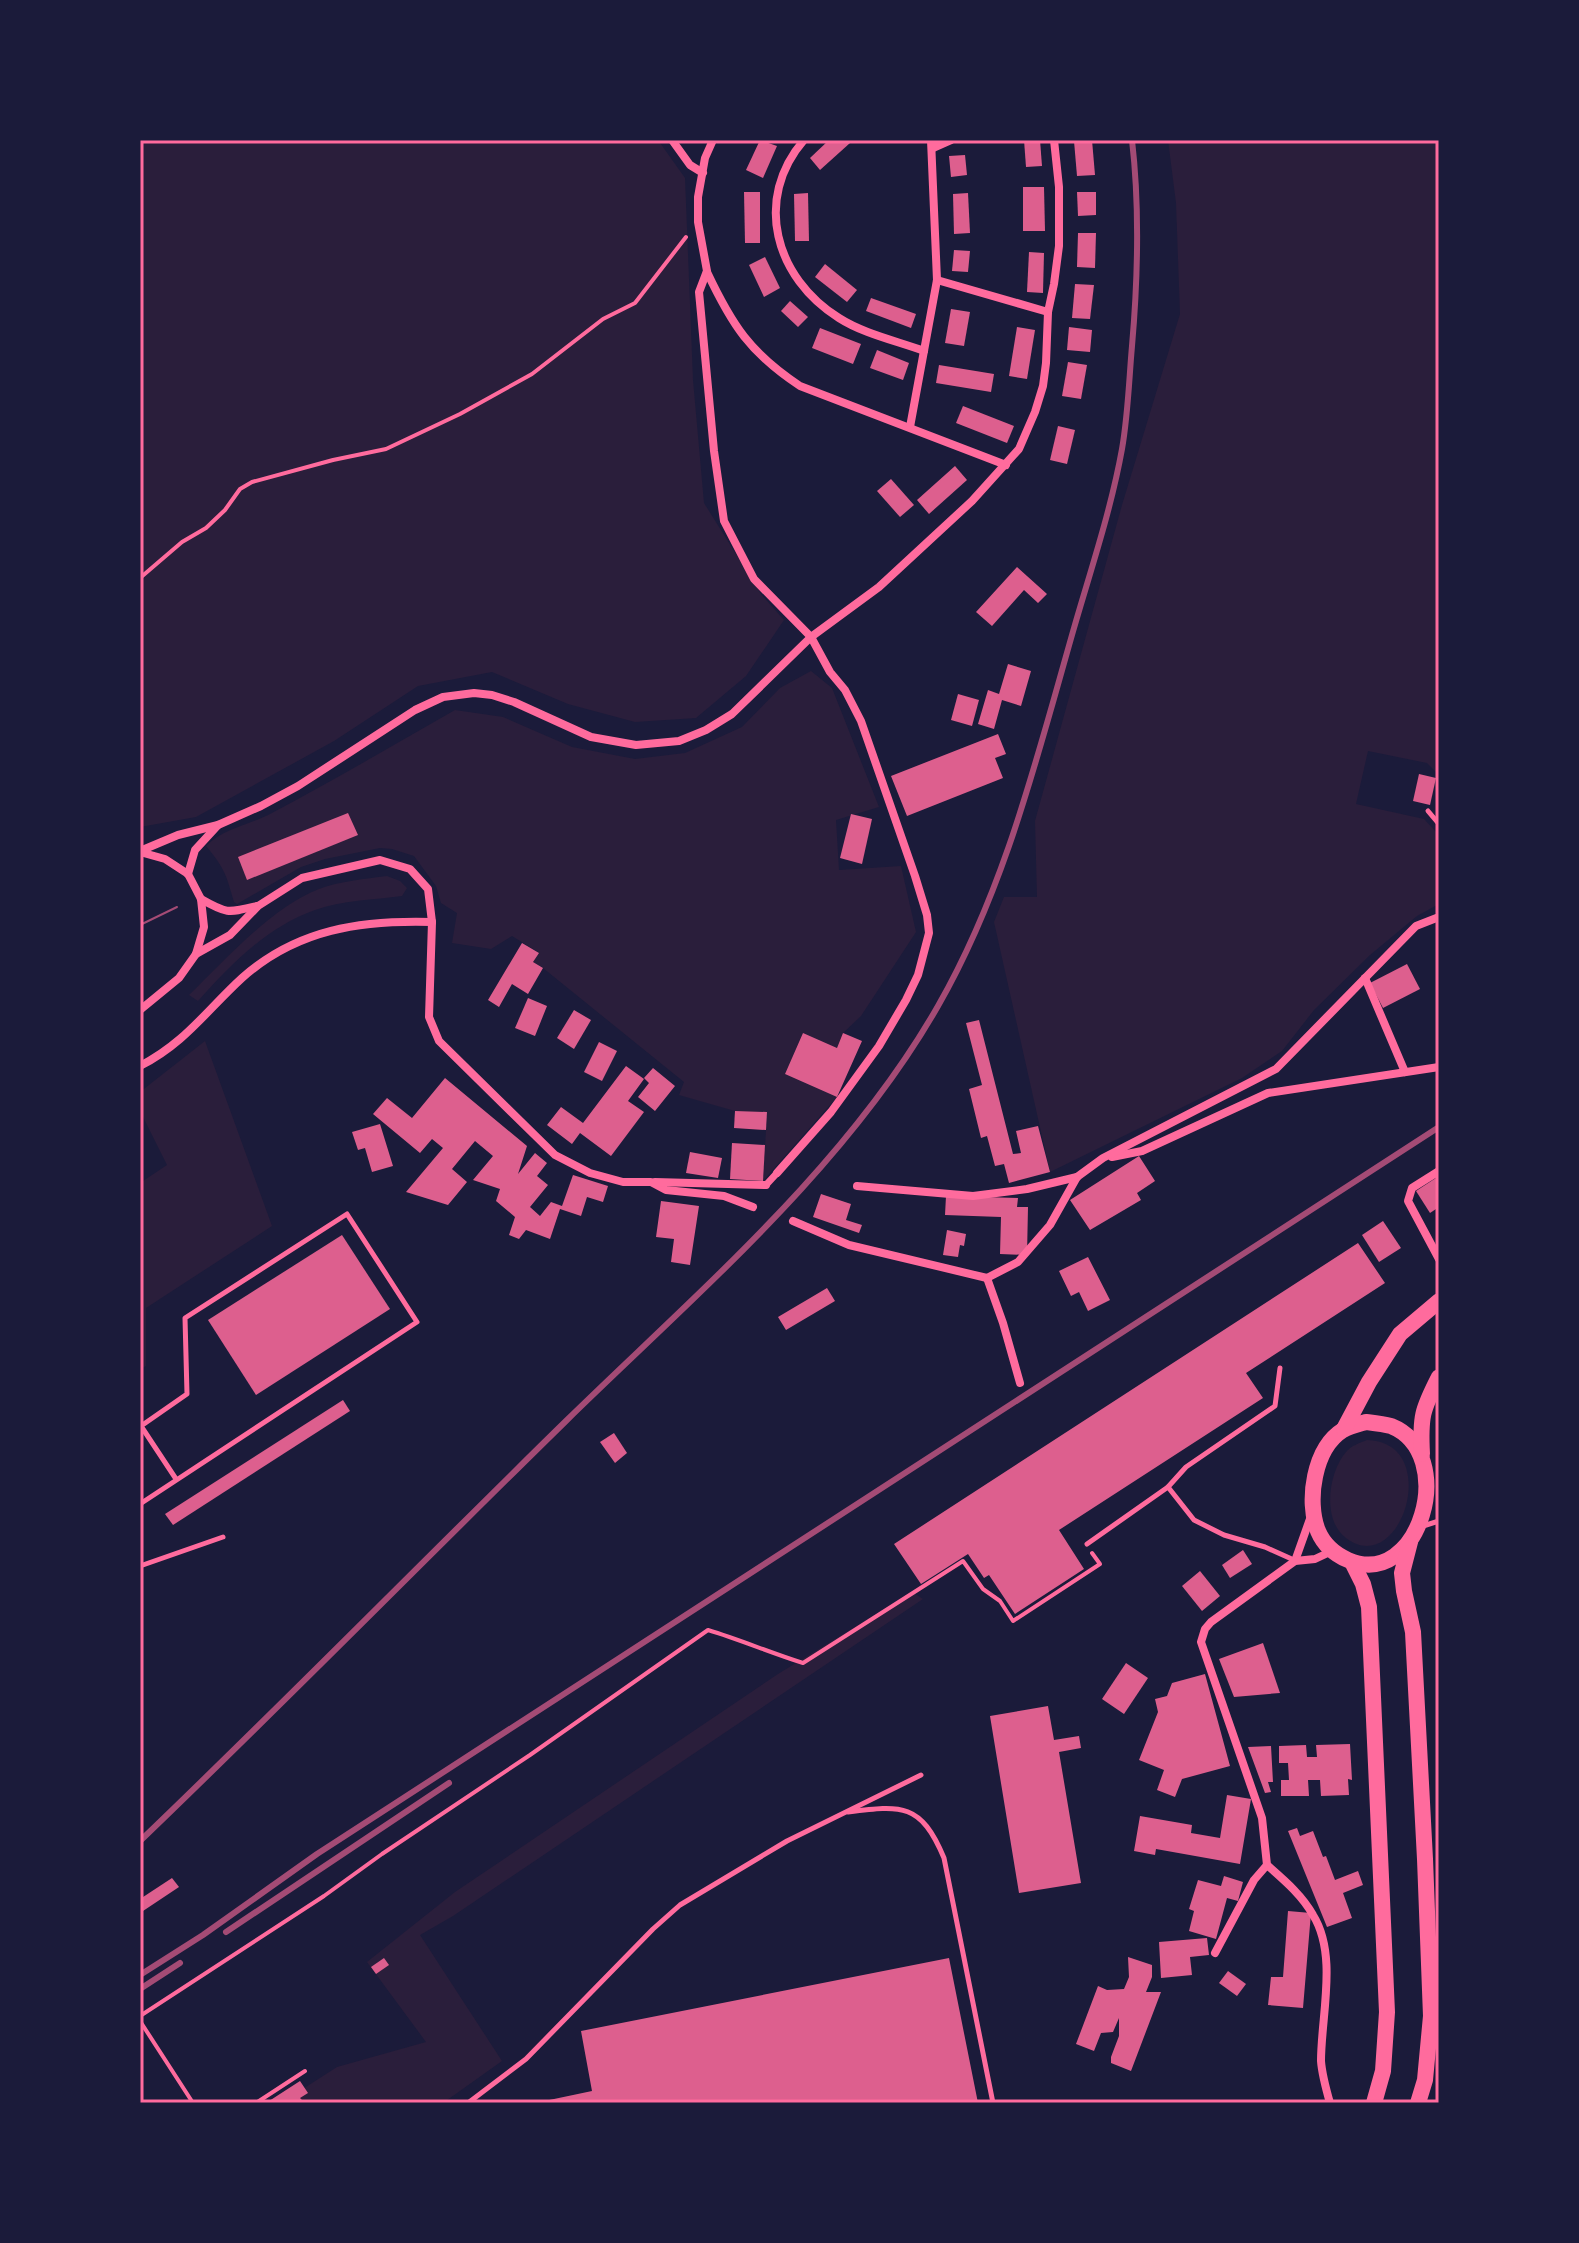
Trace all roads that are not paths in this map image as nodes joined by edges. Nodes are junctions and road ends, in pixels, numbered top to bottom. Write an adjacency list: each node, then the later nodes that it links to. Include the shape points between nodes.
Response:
1 (672, 140): 7 (street)
2 (713, 140): 7 (street)
3 (804, 140): 11 (street, via 778,188 775,215 788,266 801,286 840,319)
4 (951, 140): 6 (street)
5 (1054, 140): 10 (street, via 1059,246)
6 (932, 144): 9 (street)
7 (703, 173): 8 (street, via 698,222)
8 (707, 271): 12 (street, via 725,311 771,367 800,386); 14 (street, via 699,292 724,521 754,579)
9 (937, 280): 10 (street); 11 (street)
10 (1048, 312): 13 (street, via 1043,386 1019,449)
11 (924, 351): 12 (street)
12 (910, 427): 13 (street)
13 (1006, 465): 14 (street, via 879,587)
14 (811, 637): 17 (street, via 732,714 679,741 620,743 591,737 492,695 443,697 298,786); 32 (street, via 861,721 915,876 929,933 918,975 879,1046)
15 (1428, 811): 16 (lane)
16 (1439, 824)
17 (218, 825): 18 (street); 19 (street, via 195,850)
18 (140, 851): 19 (street)
19 (188, 874): 20 (street)
20 (201, 899): 21 (street, via 222,911); 24 (street, via 204,927)
21 (258, 906): 23 (street, via 302,878 380,860 410,869 428,889); 24 (street, via 230,935)
22 (1439, 917): 25 (street, via 1416,926)
23 (432, 922): 27 (street, via 342,927 287,946 243,977 177,1043); 34 (street, via 429,1017 439,1041 555,1155 590,1173 623,1182)
24 (196, 954): 26 (street, via 179,978)
25 (1365, 978): 29 (street); 30 (street, via 1276,1069)
26 (140, 1010)
27 (140, 1066)
28 (1439, 1067): 29 (street)
29 (1405, 1072): 30 (street, via 1268,1093 1142,1151)
30 (1103, 1158): 33 (street)
31 (1439, 1171): 39 (street, via 1412,1188 1408,1201)
32 (777, 1173): 35 (street)
33 (1077, 1177): 36 (street, via 973,1196); 40 (street, via 1050,1225 1018,1262)
34 (651, 1182): 35 (street); 37 (street, via 666,1190 724,1196)
35 (766, 1185)
36 (857, 1186)
37 (753, 1207)
38 (793, 1221): 40 (street, via 849,1245)
39 (1439, 1259)
40 (987, 1278): 44 (street)
41 (1439, 1301): 45 (main road, via 1400,1334)
42 (1280, 1368): 49 (lane, via 1275,1406 1186,1467)
43 (1439, 1377): 46 (main road, via 1424,1405)
44 (1020, 1383)
45 (1344, 1429): 46 (main road, via 1366,1422 1391,1426); 51 (main road, via 1319,1463)
46 (1422, 1456): 48 (main road)
47 (176, 1479): 47 (lane, via 417,1322 347,1214 185,1318 187,1394 141,1426); 50 (lane)
48 (1432, 1482): 53 (main road)
49 (1168, 1487): 55 (lane); 57 (lane, via 1194,1520)
50 (140, 1504)
51 (1313, 1512): 56 (main road); 57 (street)
52 (1439, 1521): 53 (lane)
53 (1414, 1534): 58 (main road, via 1393,1558 1376,1564); 64 (main road, via 1402,1573 1413,1632)
54 (223, 1537): 59 (lane)
55 (1087, 1544)
56 (1332, 1551): 57 (street); 58 (main road)
57 (1295, 1561): 62 (street, via 1211,1622 1201,1642 1262,1818)
58 (1352, 1562): 68 (main road, via 1369,1607 1387,2012 1383,2071)
59 (140, 1566)
60 (921, 1775): 61 (lane)
61 (843, 1813): 65 (lane, via 680,1905 526,2059); 66 (lane, via 889,1807 918,1816 934,1835 944,1858)
62 (1267, 1865): 63 (street); 67 (street, via 1314,1916 1322,1938 1326,1956 1321,2064)
63 (1215, 1953)
64 (1434, 1963): 69 (main road, via 1425,2080)
65 (470, 2103)
66 (993, 2103)
67 (1330, 2103)
68 (1374, 2103)
69 (1418, 2103)

